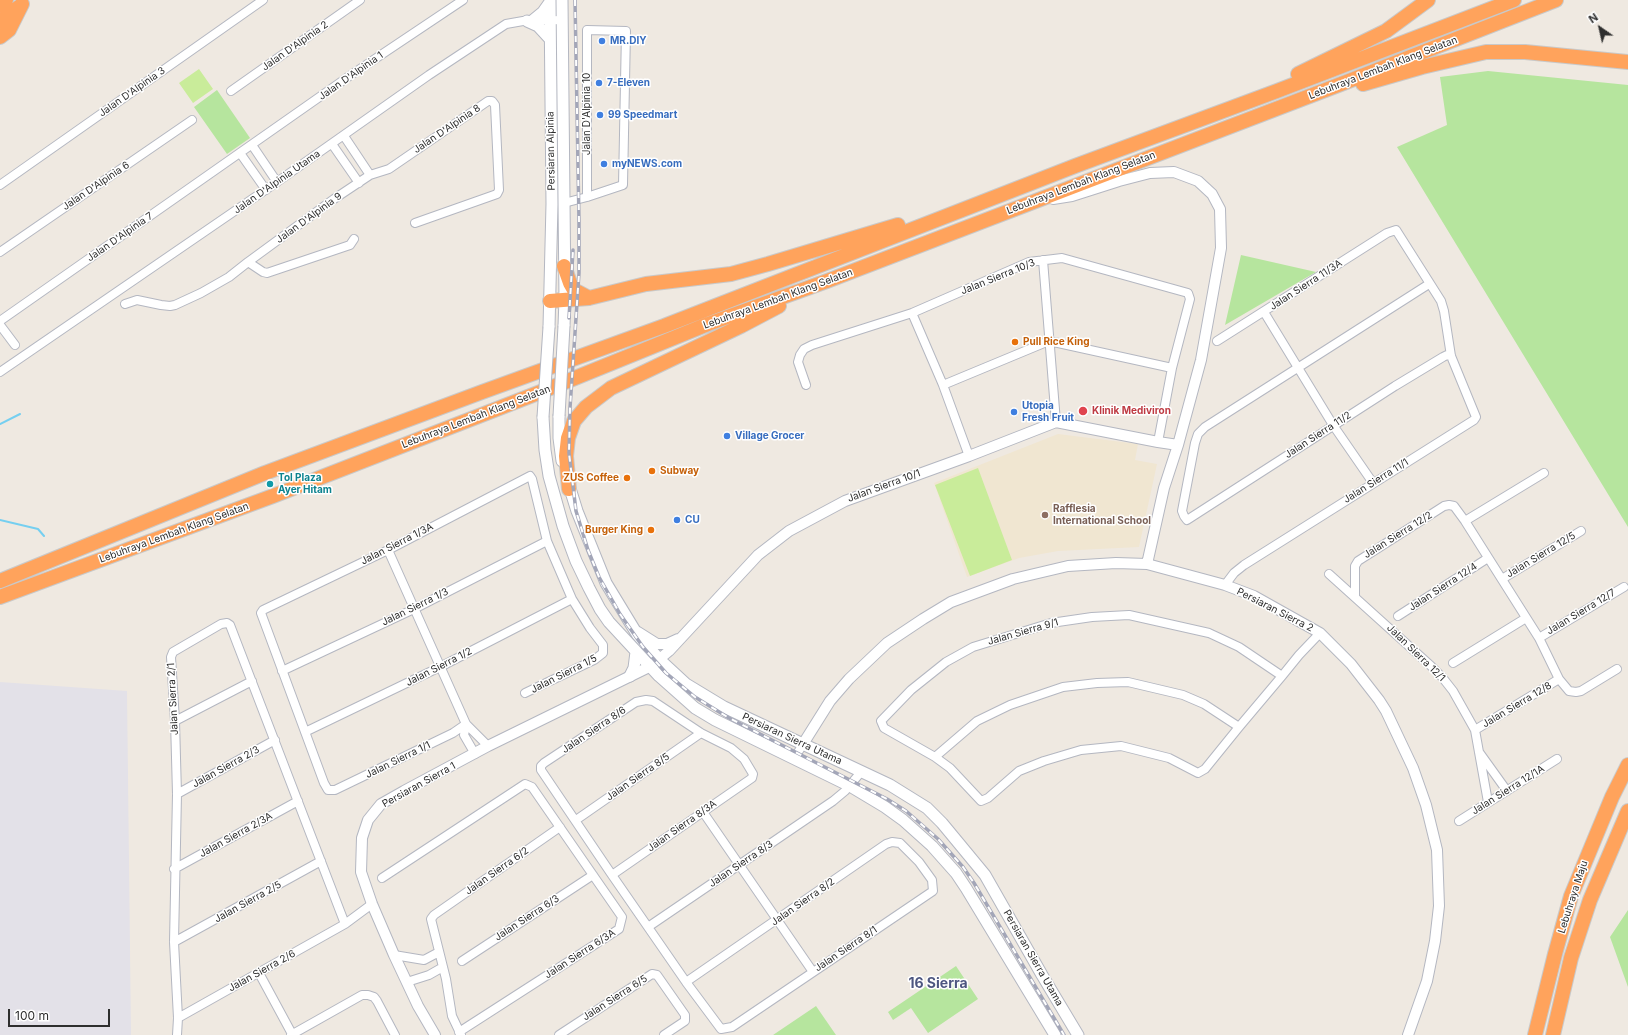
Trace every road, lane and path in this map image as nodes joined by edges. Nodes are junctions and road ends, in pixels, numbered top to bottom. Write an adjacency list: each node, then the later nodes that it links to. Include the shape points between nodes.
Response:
1 (6, 0): 11 (highway)
2 (263, 0): 33 (street, Jalan D'Alpinia 3)
3 (360, 0): 21 (street, Jalan D'Alpinia 2)
4 (463, 0): 25 (street, Jalan D'Alpinia 1)
5 (562, 0): 12 (main road, Persiaran Alpinia)
6 (1428, 0): 20 (highway, via 1386,31 1301,73)
7 (1514, 0): 20 (highway, Lebuhraya Lembah Klang Selatan)
8 (1556, 0): 19 (highway, Lebuhraya Lembah Klang Selatan)
9 (550, 1): 14 (main road, via 543,12); 15 (main road, Persiaran Alpinia)
10 (25, 2): 13 (highway); 16 (highway, via 9,30)
11 (0, 5)
12 (563, 20): 15 (street, Jalan D'Alpinia Utama); 36 (main road, Persiaran Alpinia)
13 (0, 21)
14 (529, 21): 15 (street, Jalan D'Alpinia Utama); 17 (main road, via 538,26); 23 (street, Jalan D'Alpinia Utama, via 506,24)
15 (550, 21): 17 (main road, Persiaran Alpinia)
16 (0, 37)
17 (550, 39): 48 (main road, Persiaran Alpinia)
18 (1628, 62): 19 (highway, via 1525,52 1486,52 1422,67 1359,86)
19 (1341, 84): 37 (highway, Lebuhraya Lembah Klang Selatan)
20 (1277, 90): 27 (highway, Lebuhraya Lembah Klang Selatan)
21 (231, 91)
22 (192, 120): 40 (street, Jalan D'Alpinia 6)
23 (344, 136): 24 (street, Jalan D'Alpinia Utama); 29 (street)
24 (332, 144): 31 (street, Jalan D'Alpinia Utama); 32 (street)
25 (252, 145): 26 (street, Jalan D'Alpinia 1); 28 (street)
26 (240, 153): 30 (street); 52 (street, Jalan D'Alpinia 7)
27 (1075, 166): 46 (highway, via 908,222 768,264 731,274 646,284); 81 (highway, Lebuhraya Lembah Klang Selatan, via 664,326 266,473)
28 (268, 168): 30 (street); 31 (street)
29 (370, 175): 32 (street, Jalan D'Alpinia 9); 38 (street, Jalan D'Alpinia 8, via 389,169 488,101 492,101 495,105 499,190 497,194)
30 (256, 176): 34 (street)
31 (277, 182): 34 (street, Jalan D'Alpinia Utama)
32 (359, 183): 42 (street, Jalan D'Alpinia 9)
33 (0, 184)
34 (266, 190): 62 (street, Jalan D'Alpinia Utama)
35 (587, 197): 35 (street, Jalan D'Alpinia 10, via 587,30 626,30 623,185); 36 (street)
36 (564, 202): 43 (main road, Persiaran Alpinia)
37 (1032, 202): 44 (highway, Lebuhraya Lembah Klang Selatan); 68 (street, via 1072,196 1150,173 1174,172 1198,181 1212,194 1220,210 1221,248 1201,360)
38 (414, 223)
39 (354, 239): 42 (street, via 350,245 267,273)
40 (0, 252)
41 (1042, 260): 51 (street, Jalan Sierra 10/3, via 1029,262); 56 (street); 60 (street, Jalan Sierra 10/3, via 1062,258 1188,293 1190,299)
42 (248, 262): 49 (street, Jalan D'Alpinia 9, via 201,293 175,305 137,300)
43 (564, 266): 46 (highway, via 574,290); 47 (main road, Persiaran Alpinia)
44 (827, 281): 72 (highway, via 741,326 611,388 586,406 574,421 568,438 566,456); 84 (highway, Lebuhraya Lembah Klang Selatan, via 708,324 279,494)
45 (1429, 284): 50 (street, Jalan Sierra 11/3A, via 1396,230); 59 (street, via 1444,311); 61 (street)
46 (589, 298): 47 (highway)
47 (565, 299): 48 (highway); 54 (main road, Persiaran Alpinia)
48 (550, 302): 55 (main road, Persiaran Alpinia)
49 (125, 304)
50 (1264, 312): 57 (street, Jalan Sierra 11/3A); 61 (street)
51 (912, 313): 63 (street, Jalan Sierra 10/3, via 804,349 798,362); 64 (street)
52 (0, 322)
53 (0, 325): 58 (street)
54 (564, 326): 72 (main road, Persiaran Sierra Utama, bridge, via 559,416 561,456)
55 (549, 327): 94 (main road, Persiaran Sierra Utama, bridge, via 543,417 549,476 576,561 600,609)
56 (1049, 341): 60 (street); 64 (street); 65 (street)
57 (1217, 341)
58 (15, 345)
59 (1451, 356): 66 (street, Jalan Sierra 11/2, via 1443,357); 71 (street, Jalan Sierra 11/1, via 1476,417)
60 (1172, 368): 67 (street)
61 (1298, 368): 66 (street); 66 (street, Jalan Sierra 11/2, via 1198,434 1182,511 1187,520)
62 (0, 372)
63 (806, 385)
64 (943, 385): 69 (street)
65 (1056, 422): 67 (street); 69 (street, Jalan Sierra 10/1)
66 (1333, 425): 71 (street)
67 (1158, 442): 68 (street)
68 (1178, 445): 78 (street, via 1164,488)
69 (969, 456): 92 (street, Jalan Sierra 10/1, via 845,500 789,531 758,555)
70 (1544, 473): 73 (street)
71 (1373, 483): 82 (street, Jalan Sierra 11/1, via 1244,565)
72 (570, 489): 90 (main road, Persiaran Sierra Utama, via 606,583)
73 (1465, 521): 77 (street); 85 (street, Jalan Sierra 12/2, via 1454,506 1444,506 1358,561 1355,566)
74 (1581, 531): 80 (street, Jalan Sierra 12/5)
75 (547, 541): 76 (street, Jalan Sierra 1/3A, via 530,476); 86 (street); 87 (street, Jalan Sierra 1/3)
76 (388, 550): 87 (street); 99 (street, Jalan Sierra 1/3A, via 263,610 261,613)
77 (1488, 558): 80 (street); 88 (street, Jalan Sierra 12/4)
78 (1147, 564): 82 (street, Persiaran Sierra 2); 112 (street, Persiaran Sierra 2, via 1068,566 1013,579 951,602 888,643 849,679 830,701)
79 (1329, 574): 85 (street, Jalan Sierra 12/1)
80 (1502, 579): 89 (street)
81 (0, 581)
82 (1225, 585): 91 (street, Persiaran Sierra 2, via 1254,596)
83 (1624, 587): 93 (street, Jalan Sierra 12/7)
84 (0, 597)
85 (1355, 597): 108 (street, Jalan Sierra 12/1, via 1442,676)
86 (572, 599): 97 (street, Jalan Sierra 1/2); 104 (street, Jalan Sierra 1/5, via 603,645 603,653 594,660)
87 (414, 609): 97 (street); 99 (street, Jalan Sierra 1/3)
88 (1398, 616)
89 (1526, 618): 93 (street); 96 (street)
90 (634, 629): 92 (street, via 657,644 673,642); 95 (main road, Persiaran Sierra Utama)
91 (1320, 633): 101 (street); 161 (street, Persiaran Sierra 2, via 1351,664 1380,700 1413,768 1436,844 1439,906 1435,941 1427,980)
92 (682, 635): 95 (street, Jalan Sierra 10/1)
93 (1539, 638): 102 (street)
94 (636, 652): 95 (main road, Persiaran Sierra Utama); 100 (main road)
95 (655, 663): 100 (street, Persiaran Sierra 1); 112 (main road, Persiaran Sierra Utama, via 724,707); 117 (main road, Persiaran Sierra Utama, via 695,708)
96 (1453, 663)
97 (440, 667): 106 (street); 109 (street, Jalan Sierra 1/2)
98 (1617, 669): 102 (street, via 1581,692 1569,691)
99 (282, 671): 109 (street)
100 (630, 676): 113 (street, Persiaran Sierra 1)
101 (1282, 676): 107 (street); 116 (street, Jalan Sierra 9/1, via 1239,647 1209,633 1129,614 1051,623 974,647 946,662 911,690 883,718 881,721 884,728)
102 (1559, 679): 108 (street, Jalan Sierra 12/8)
103 (252, 681): 105 (street); 105 (street, Jalan Sierra 2/1, via 230,625 221,624 173,652 171,657); 111 (street, Jalan Sierra 2/1)
104 (525, 693)
105 (175, 721): 123 (street, Jalan Sierra 2/1)
106 (466, 724): 109 (street, Jalan Sierra 1/1, via 453,734 335,790 328,790 324,783); 113 (street); 115 (street, via 464,735)
107 (1239, 727): 116 (street, via 1204,704 1183,695 1128,682 1097,683 1063,687 1010,705 977,721); 116 (street, via 1202,772 1195,772 1169,758 1121,746 1081,750 1019,771 984,801 977,799 950,768)
108 (1475, 730): 114 (street, Jalan Sierra 12/1)
109 (305, 732)
110 (701, 733): 127 (street, Jalan Sierra 8/3A, via 731,748 744,759 754,774 752,778); 128 (street, Jalan Sierra 8/5); 128 (street, Jalan Sierra 8/6, via 653,701 642,700 544,763 541,766 542,770)
111 (275, 740): 123 (street, Jalan Sierra 2/3); 124 (street, Jalan Sierra 2/1)
112 (803, 744): 117 (street, Persiaran Sierra 2); 120 (main road, Persiaran Sierra Utama)
113 (488, 746): 115 (street, Persiaran Sierra 1)
114 (1478, 750): 122 (street); 125 (street, Jalan Sierra 12/1)
115 (475, 754): 138 (street, Persiaran Sierra 1, via 381,804 368,820 362,838 360,857 361,872)
116 (935, 757)
117 (794, 759): 121 (main road, Persiaran Sierra Utama)
118 (1557, 759): 122 (street, Jalan Sierra 12/1A)
119 (1628, 765): 162 (highway, Lebuhraya Maju, via 1606,810 1571,896)
120 (861, 772): 121 (street, Jalan Sierra 8/3); 160 (main road, Persiaran Sierra Utama, via 890,784 927,808 942,823 984,875)
121 (850, 786): 133 (street, Jalan Sierra 8/3, via 833,801); 159 (main road, Persiaran Sierra Utama, via 903,820 956,872)
122 (1507, 791): 125 (street, Jalan Sierra 12/1A)
123 (177, 794): 134 (street, Jalan Sierra 2/1)
124 (298, 801): 131 (street, Jalan Sierra 2/1); 134 (street, Jalan Sierra 2/3A)
125 (1488, 802): 129 (street, Jalan Sierra 12/1A)
126 (1628, 811): 163 (highway, Lebuhraya Maju, via 1590,900 1571,958)
127 (703, 812): 133 (street); 136 (street, Jalan Sierra 8/3A)
128 (576, 820): 136 (street)
129 (1458, 821)
130 (560, 827): 135 (street, Jalan Sierra 6/3A); 137 (street, Jalan Sierra 6/3A, via 532,787 525,784); 143 (street, Jalan Sierra 6/2, via 434,915 431,923)
131 (321, 861): 140 (street, Jalan Sierra 2/1); 142 (street, Jalan Sierra 2/5)
132 (919, 862): 139 (street, Jalan Sierra 8/2, via 900,843 886,844); 147 (street, Jalan Sierra 8/1, via 932,880 932,890)
133 (740, 865): 139 (street); 141 (street, Jalan Sierra 8/3)
134 (174, 869): 142 (street, Jalan Sierra 2/1)
135 (593, 875): 145 (street, Jalan Sierra 6/3); 152 (street, Jalan Sierra 6/3A, via 622,918 620,928)
136 (612, 875): 141 (street)
137 (382, 878)
138 (372, 904): 140 (street, Jalan Sierra 2/6); 144 (street, Persiaran Sierra 1)
139 (777, 920): 147 (street); 150 (street, Jalan Sierra 8/2)
140 (345, 924): 148 (street, Jalan Sierra 2/6)
141 (648, 927): 150 (street)
142 (174, 942): 151 (street, Jalan Sierra 2/1)
143 (439, 952): 144 (street, via 424,960); 146 (street)
144 (394, 955): 149 (street, Persiaran Sierra 1)
145 (462, 961)
146 (443, 967): 149 (street, via 429,976); 152 (street, via 452,1016)
147 (813, 972): 150 (street, Jalan Sierra 8/1, via 732,1027 721,1029)
148 (258, 973): 151 (street, Jalan Sierra 2/6); 154 (street)
149 (407, 982): 156 (street, Persiaran Sierra 1)
150 (686, 982)
151 (178, 1018): 153 (street, Jalan Sierra 2/1)
152 (460, 1034)
153 (177, 1035)
154 (291, 1035): 155 (street, via 362,996 374,997)
155 (395, 1035)
156 (435, 1035)
157 (559, 1035): 158 (street, Jalan Sierra 6/5, via 652,974 657,975 685,1015 685,1021)
158 (664, 1035)
159 (1055, 1035)
160 (1078, 1035)
161 (1408, 1035)
162 (1535, 1035)
163 (1552, 1035)

